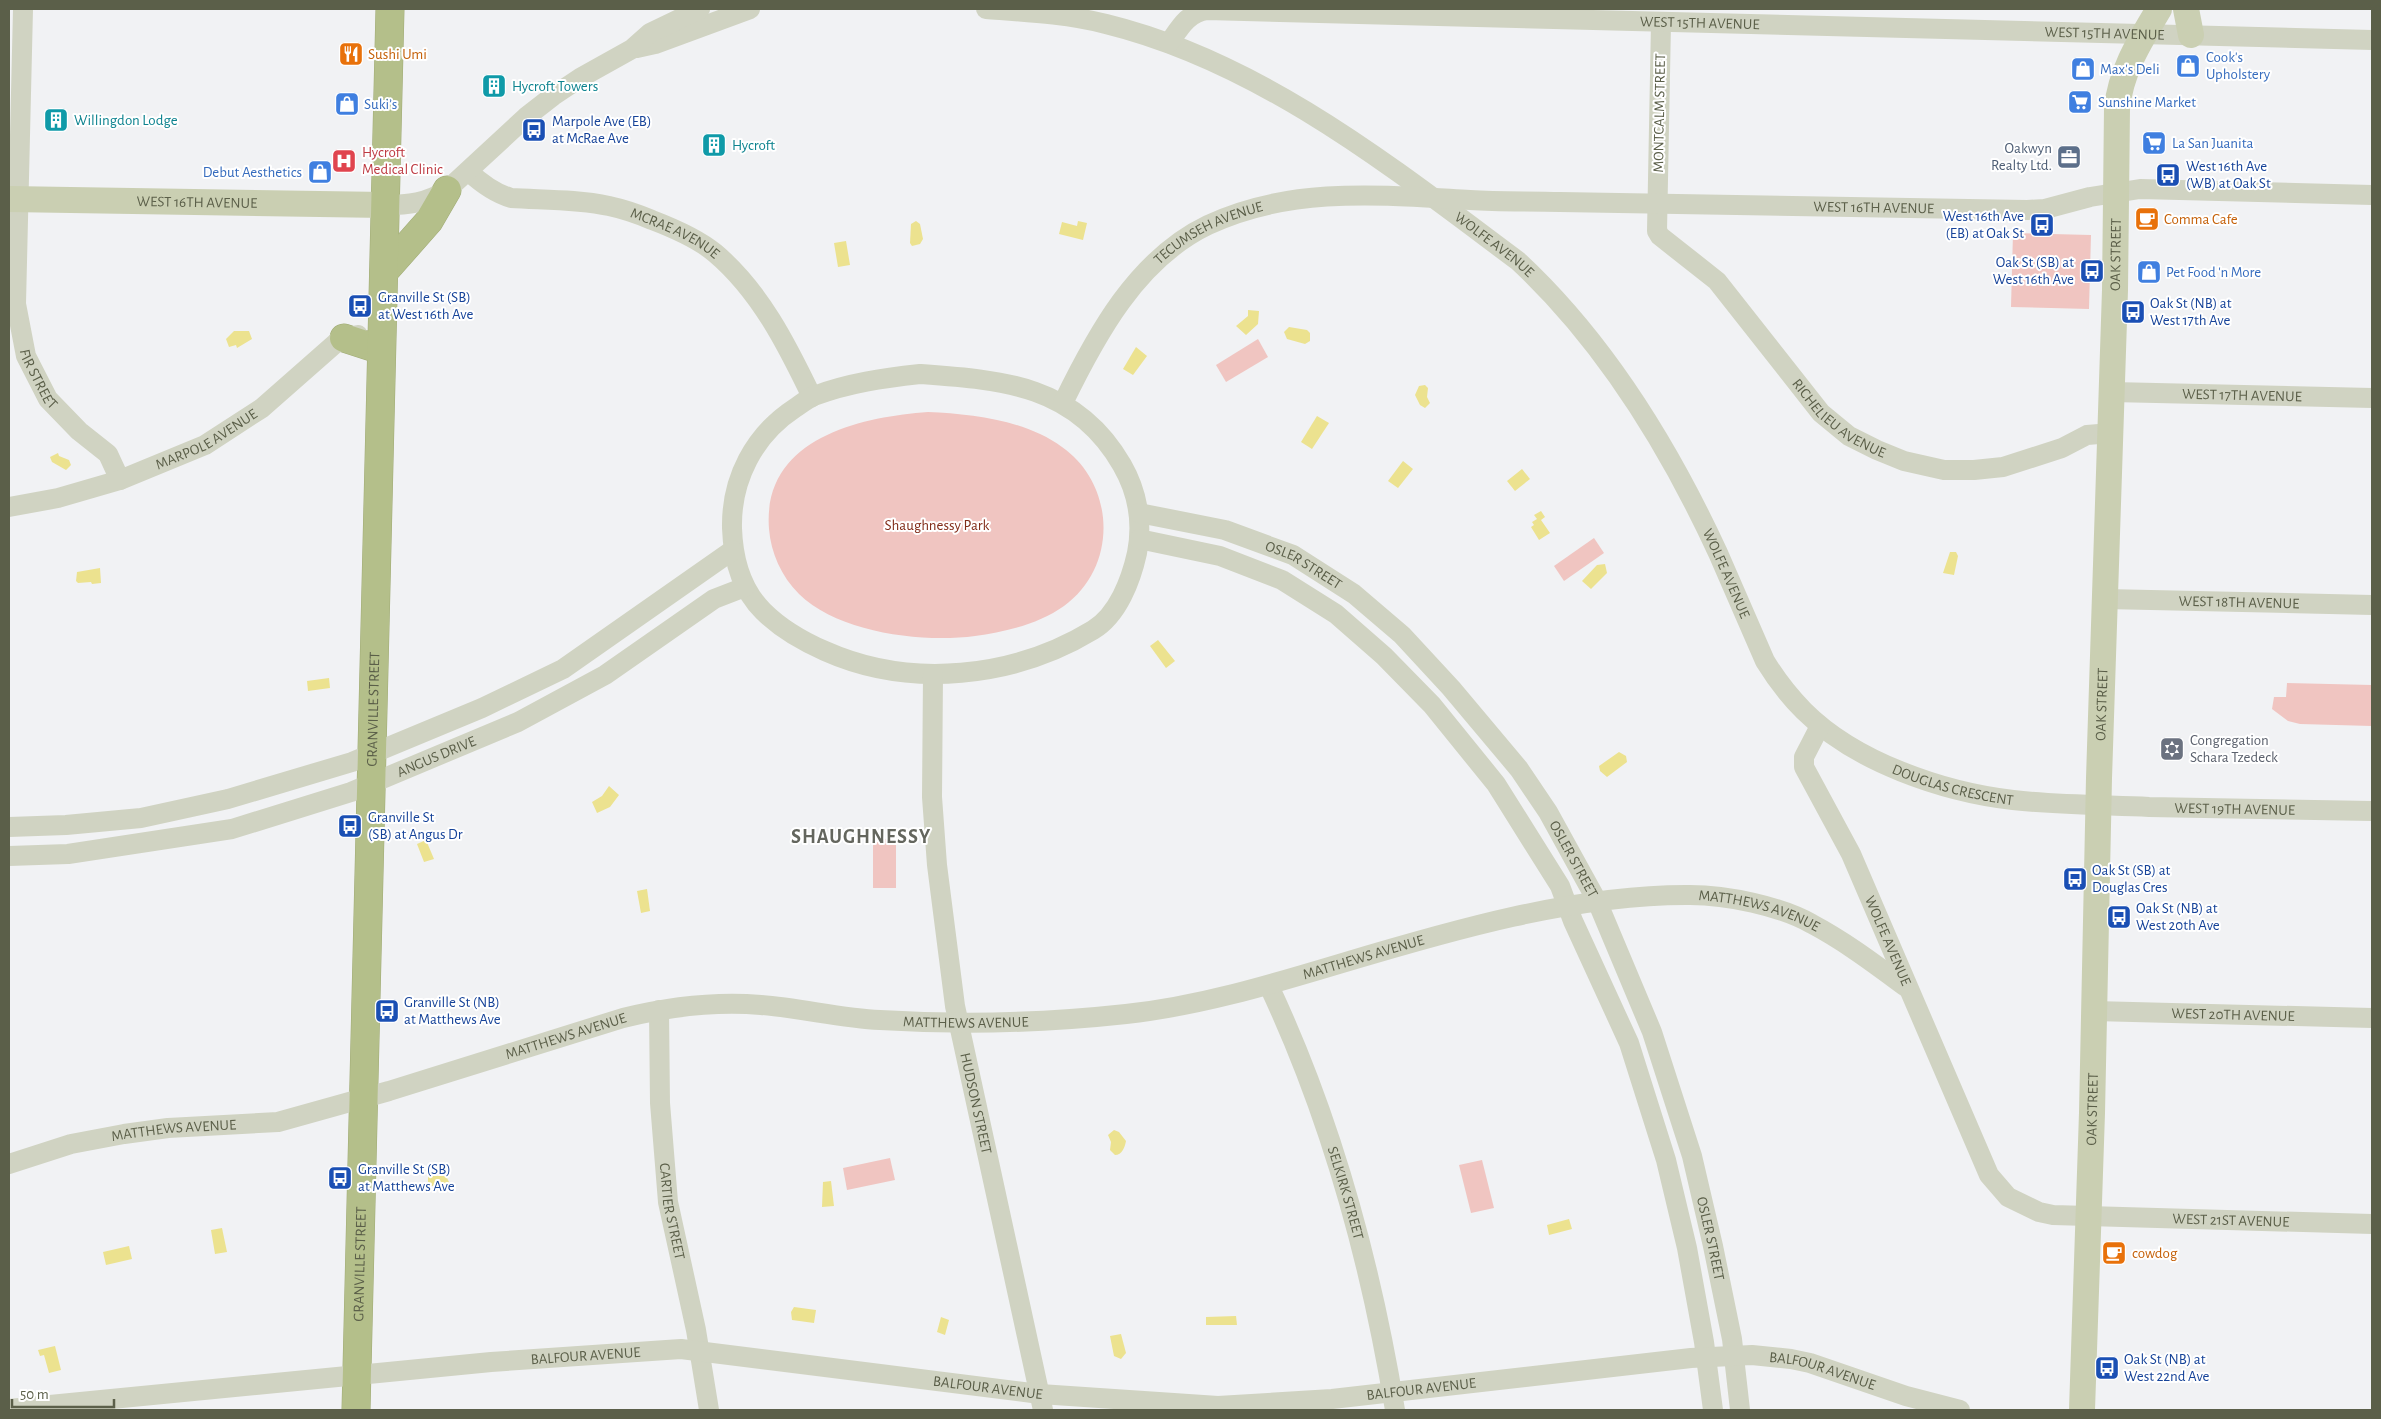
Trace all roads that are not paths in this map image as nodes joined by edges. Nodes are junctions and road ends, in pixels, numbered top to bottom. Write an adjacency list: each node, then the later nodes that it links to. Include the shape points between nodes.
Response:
1 (23, 9): 22 (street, FIR STREET)
2 (390, 9): 24 (highway, GRANVILLE STREET)
3 (700, 9): 16 (street, via 650,33)
4 (986, 9): 9 (street)
5 (2159, 9): 12 (main road, OAK STREET)
6 (2186, 9): 13 (main road)
7 (748, 10): 16 (street, via 655,44)
8 (1466, 13): 11 (street, WEST 15TH AVENUE); 15 (street, WEST 15TH AVENUE, via 1199,11 1185,21)
9 (1107, 16): 15 (street)
10 (1820, 17): 11 (street, WEST 15TH AVENUE); 12 (street, WEST 15TH AVENUE)
11 (1661, 24): 23 (street, MONTCALM STREET)
12 (2144, 34): 13 (street, WEST 15TH AVENUE); 19 (main road, OAK STREET, via 2130,59 2119,91)
13 (2191, 35): 14 (street, WEST 15TH AVENUE)
14 (2372, 40)
15 (1169, 43): 21 (street, WOLFE AVENUE, via 1283,98 1325,123)
16 (632, 49): 17 (street, via 552,96)
17 (469, 172): 18 (street); 30 (street, MCRAE AVENUE, via 501,195 511,198 573,200 635,213 684,233 714,252 746,284 768,314)
18 (447, 190): 24 (street, via 419,203); 26 (highway, via 429,221)
19 (2116, 193): 20 (street, WEST 16TH AVENUE, via 2172,188); 23 (street, WEST 16TH AVENUE, via 2028,210); 29 (main road, OAK STREET)
20 (2372, 195)
21 (1431, 198): 23 (street, WEST 16TH AVENUE); 32 (street, TECUMSEH AVENUE, via 1371,194 1284,201 1250,209 1208,226 1176,245 1139,280 1088,353); 43 (street, WOLFE AVENUE, via 1518,262 1596,350 1642,415 1684,486 1718,553 1765,660 1784,689)
22 (14, 199): 24 (main road, WEST 16TH AVENUE); 25 (street, FIR STREET)
23 (1657, 203): 33 (street, RICHELIEU AVENUE, via 1656,225 1660,236 1717,281 1821,413 1849,436 1904,461 1944,470 1974,470 2003,467 2062,448 2087,435)
24 (385, 205): 26 (highway, GRANVILLE STREET)
25 (13, 258): 34 (street, FIR STREET, via 16,304 26,356 48,399 79,432 108,454)
26 (384, 272): 28 (highway, GRANVILLE STREET)
27 (344, 338): 28 (highway); 34 (street, MARPOLE AVENUE, via 262,408 206,445)
28 (382, 339): 44 (highway, GRANVILLE STREET)
29 (2112, 392): 31 (street, WEST 17TH AVENUE); 33 (main road, OAK STREET)
30 (812, 396): 32 (street, via 865,381 920,374 988,379 1040,393); 38 (street, via 780,418 754,446 738,478 732,511)
31 (2372, 398)
32 (1063, 403): 36 (street, via 1085,418 1115,452 1132,481)
33 (2111, 433): 40 (main road, OAK STREET)
34 (120, 480): 35 (street, MARPOLE AVENUE, via 58,498)
35 (9, 507)
36 (1139, 513): 37 (street); 50 (street, OSLER STREET, via 1225,530 1293,555 1354,594 1408,641 1519,769 1548,812)
37 (1139, 539): 42 (street, via 1133,568 1117,606 1096,629 1049,653 1002,667); 51 (street, OSLER STREET, via 1220,556 1282,580 1336,614 1384,656 1432,705 1496,784 1546,861)
38 (733, 550): 39 (street); 44 (street, ANGUS DRIVE, via 563,669 482,708)
39 (745, 587): 42 (street, via 762,611 796,638 847,661 899,673); 45 (street, ANGUS DRIVE, via 714,599 604,675 518,722)
40 (2105, 599): 41 (street, WEST 18TH AVENUE); 46 (main road, OAK STREET)
41 (2372, 605)
42 (933, 675): 57 (street, HUDSON STREET, via 932,797 937,865)
43 (1820, 726): 46 (street, DOUGLAS CRESCENT, via 1865,754 1937,783 2012,800); 53 (street, WOLFE AVENUE, via 1804,757 1804,767 1851,854)
44 (372, 754): 45 (highway, GRANVILLE STREET); 48 (street, ANGUS DRIVE, via 228,799 141,818)
45 (371, 785): 49 (street, ANGUS DRIVE, via 232,829 68,854); 58 (highway, GRANVILLE STREET)
46 (2098, 805): 47 (street, WEST 19TH AVENUE); 55 (main road, OAK STREET)
47 (2372, 812)
48 (9, 827)
49 (9, 856)
50 (1597, 901): 51 (street, MATTHEWS AVENUE); 53 (street, MATTHEWS AVENUE, via 1692,894 1748,901 1810,922); 63 (street, OSLER STREET, via 1652,1032 1692,1156)
51 (1568, 906): 52 (street, MATTHEWS AVENUE, via 1434,938); 64 (street, OSLER STREET, via 1629,1043 1666,1160 1687,1248)
52 (1269, 986): 57 (street, MATTHEWS AVENUE, via 1130,1014 1066,1020); 66 (street, SELKIRK STREET, via 1315,1094 1348,1194 1371,1287)
53 (1906, 987): 60 (street, WOLFE AVENUE, via 1989,1175 2001,1191 2039,1212)
54 (660, 1010): 57 (street, MATTHEWS AVENUE, via 706,1004 760,1005 875,1020); 58 (street, MATTHEWS AVENUE, via 623,1018); 62 (street, CARTIER STREET, via 660,1103 668,1202)
55 (2094, 1011): 56 (street, WEST 20TH AVENUE); 60 (main road, OAK STREET)
56 (2372, 1018)
57 (958, 1023): 67 (street, HUDSON STREET)
58 (364, 1098): 59 (street, MATTHEWS AVENUE, via 278,1122 168,1128 124,1134 71,1144); 65 (highway, GRANVILLE STREET)
59 (9, 1164)
60 (2089, 1216): 61 (street, WEST 21ST AVENUE); 74 (main road, OAK STREET)
61 (2372, 1224)
62 (700, 1350): 65 (street, BALFOUR AVENUE, via 491,1362); 67 (street, BALFOUR AVENUE); 70 (street, CARTIER STREET)
63 (1733, 1356): 64 (street, BALFOUR AVENUE); 72 (street, OSLER STREET); 73 (street, BALFOUR AVENUE, via 1758,1355 1801,1361 1906,1396)
64 (1706, 1357): 66 (street, BALFOUR AVENUE); 71 (street, OSLER STREET)
65 (357, 1376): 68 (street, BALFOUR AVENUE); 69 (highway, GRANVILLE STREET)
66 (1393, 1401): 67 (street, BALFOUR AVENUE, via 1332,1399 1218,1406)
67 (1041, 1402)
68 (9, 1409)
69 (356, 1410)
70 (709, 1410)
71 (1713, 1410)
72 (1740, 1410)
73 (1960, 1410)
74 (2082, 1410)

